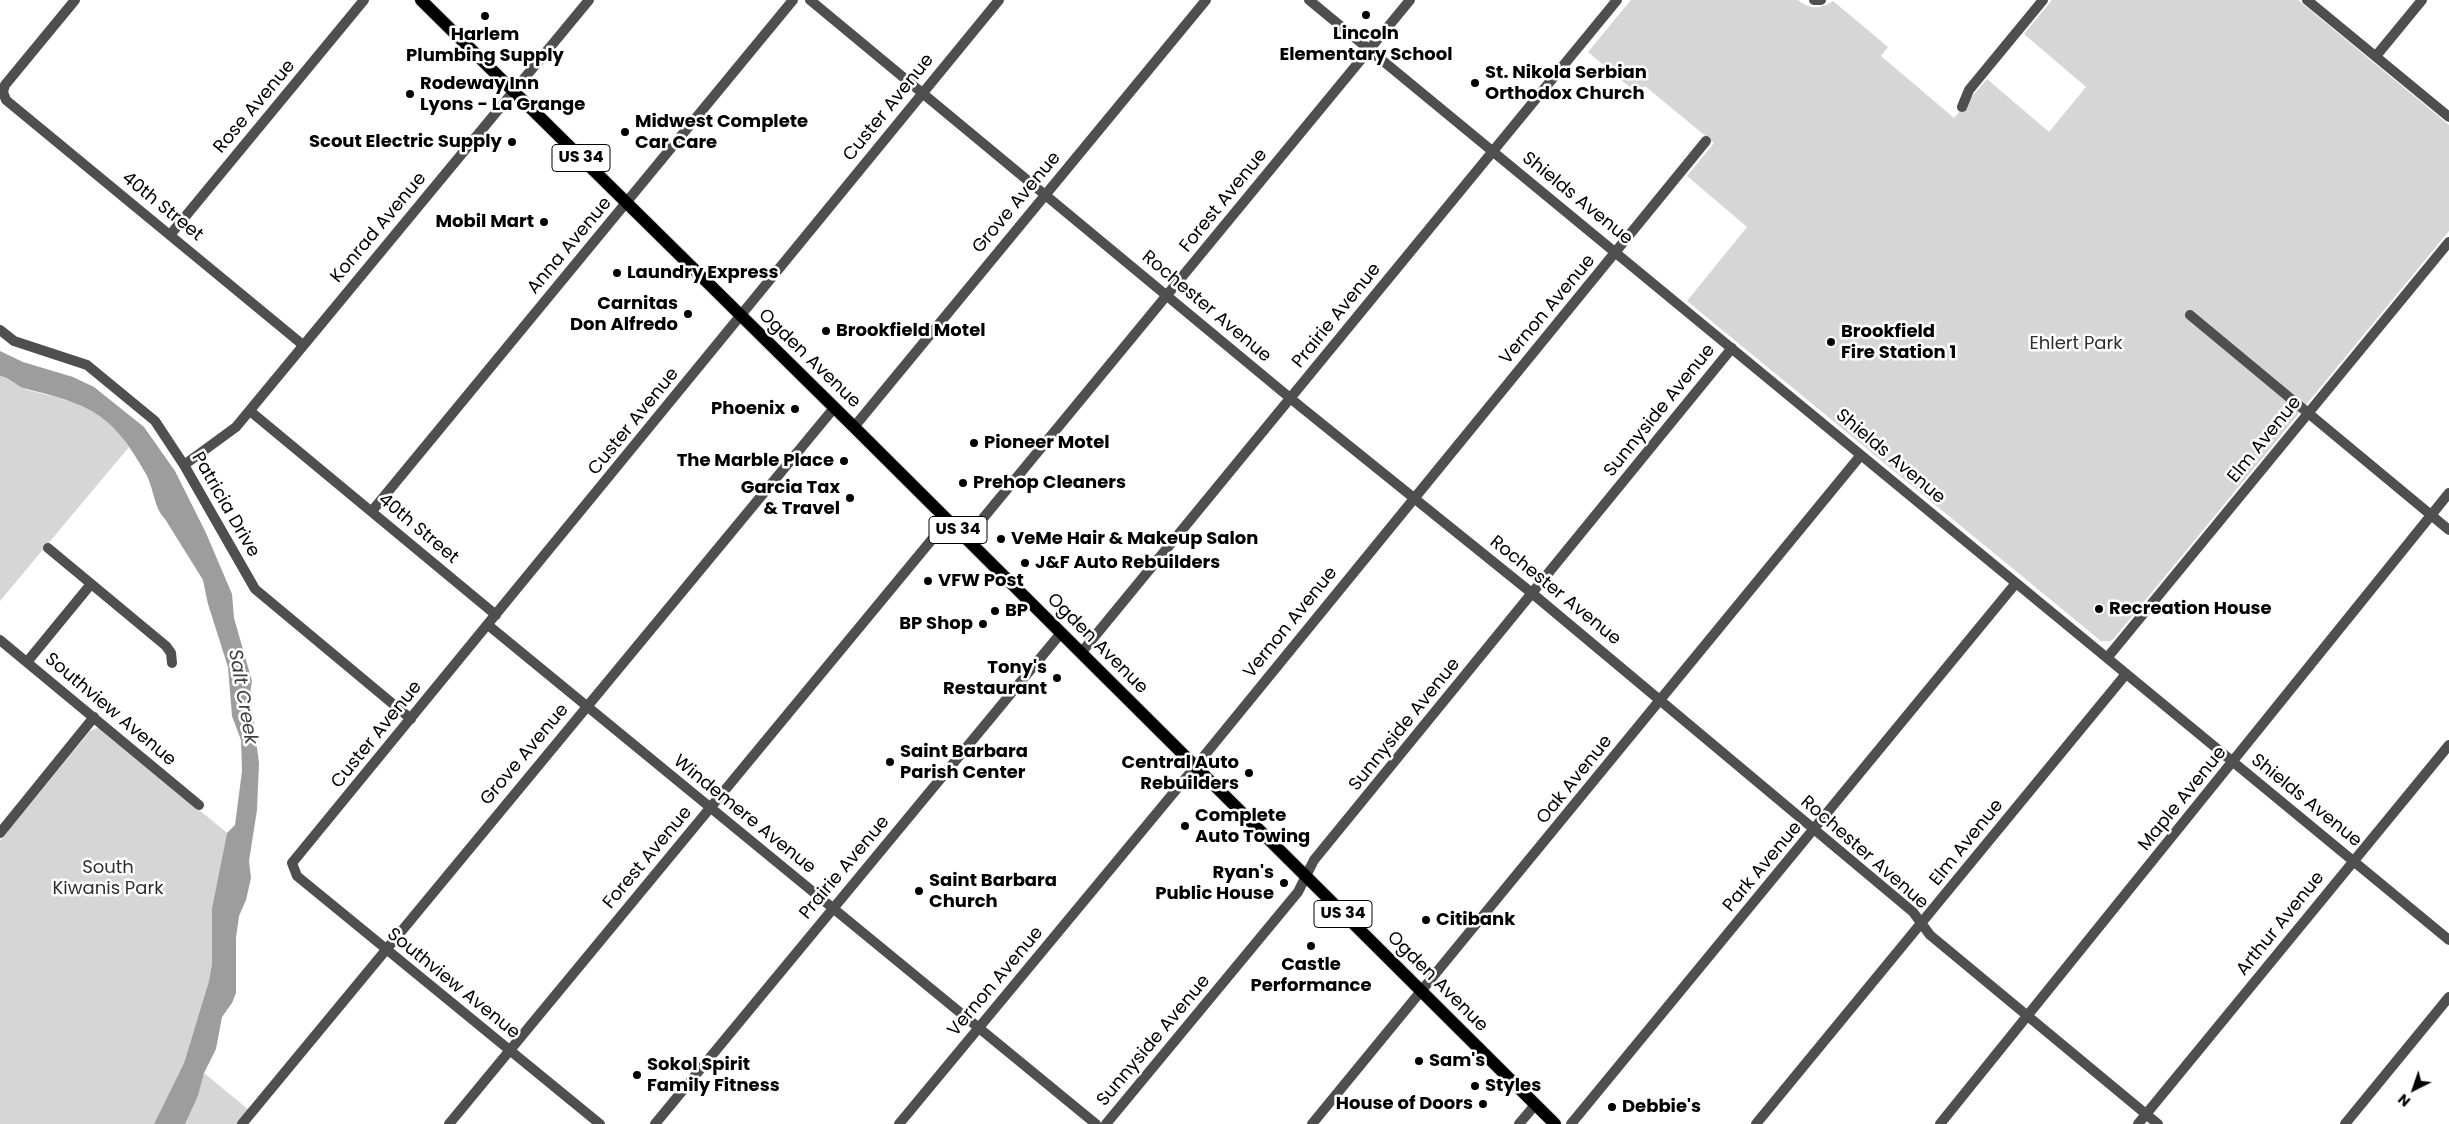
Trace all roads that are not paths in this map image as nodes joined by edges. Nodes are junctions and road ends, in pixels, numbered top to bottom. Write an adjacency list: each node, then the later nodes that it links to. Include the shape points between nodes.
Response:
1 (75, 0): 25 (street, 40th Street, via 5,85 3,92 9,103)
2 (364, 0): 25 (street, Rose Avenue)
3 (421, 0): 17 (main road, Ogden Avenue / US 34)
4 (590, 0): 17 (street, Konrad Avenue)
5 (793, 0): 24 (street, Anna Avenue)
6 (810, 0): 18 (street, Rochester Avenue)
7 (999, 0): 18 (street, Custer Avenue)
8 (1206, 0): 23 (street, Grove Avenue)
9 (1309, 0): 15 (street, Shields Avenue)
10 (1410, 0): 15 (street, Forest Avenue)
11 (1617, 0): 22 (street, Prairie Avenue)
12 (2043, 0): 19 (street, via 1969,90)
13 (2307, 0): 16 (street)
14 (2422, 0): 16 (street)
15 (1369, 49): 22 (street, Shields Avenue); 28 (street, Forest Avenue)
16 (2376, 56): 20 (street)
17 (513, 92): 24 (main road, Ogden Avenue / US 34); 32 (street, Konrad Avenue)
18 (922, 93): 23 (street, Rochester Avenue); 30 (street, Custer Avenue)
19 (1962, 106)
20 (2449, 117)
21 (1706, 141): 27 (street, Vernon Avenue)
22 (1493, 151): 27 (street, Shields Avenue); 34 (street, Prairie Avenue)
23 (1044, 195): 28 (street, Rochester Avenue); 38 (street, Grove Avenue)
24 (626, 204): 30 (main road, Ogden Avenue / US 34); 43 (street, Anna Avenue)
25 (170, 235): 32 (street, 40th Street)
26 (2449, 242): 37 (street, Elm Avenue)
27 (1617, 252): 33 (street, Shields Avenue); 42 (street, Vernon Avenue)
28 (1167, 296): 34 (street, Rochester Avenue); 47 (street, Forest Avenue)
29 (2190, 315): 37 (street)
30 (740, 317): 35 (main road, Ogden Avenue / US 34); 52 (street, Custer Avenue)
31 (0, 330): 40 (street, Patricia Drive, via 14,341 87,365 155,421)
32 (303, 345): 36 (street, Konrad Avenue)
33 (1732, 348): 39 (street, Shields Avenue); 51 (street, Sunnyside Avenue)
34 (1290, 398): 42 (street, Rochester Avenue); 56 (street, Prairie Avenue)
35 (834, 408): 38 (main road, Ogden Avenue / US 34); 62 (street, Grove Avenue)
36 (250, 411): 40 (street, Konrad Avenue, via 236,427); 43 (street, 40th Street)
37 (2308, 413): 44 (street); 57 (street, Elm Avenue)
38 (854, 427): 45 (main road, Ogden Avenue / US 34)
39 (1861, 455): 49 (street, Shields Avenue); 61 (street, Oak Avenue)
40 (184, 465): 64 (street, Patricia Drive, via 255,589)
41 (2449, 493): 44 (street, Maple Avenue)
42 (1414, 498): 51 (street, Rochester Avenue); 67 (street, Vernon Avenue)
43 (372, 511): 52 (street, 40th Street)
44 (2431, 515): 46 (street); 66 (street, Maple Avenue)
45 (948, 520): 47 (main road, Ogden Avenue / US 34); 69 (street, Forest Avenue)
46 (2449, 530)
47 (966, 539): 54 (main road, Ogden Avenue / US 34)
48 (48, 548): 50 (street)
49 (2016, 583): 57 (street, Shields Avenue); 70 (street, Park Avenue)
50 (91, 584): 58 (street); 59 (street, via 166,646)
51 (1533, 594): 61 (street, Rochester Avenue); 74 (street, Sunnyside Avenue, via 1314,860)
52 (496, 615): 53 (street, Custer Avenue)
53 (488, 625): 62 (street, Windemere Avenue); 64 (street, Custer Avenue)
54 (1061, 633): 56 (main road, Ogden Avenue / US 34); 75 (street, Prairie Avenue)
55 (0, 640): 58 (street, Southview Avenue)
56 (1081, 653): 67 (main road, Ogden Avenue / US 34)
57 (2107, 658): 60 (street, Shields Avenue)
58 (27, 662): 63 (street, Southview Avenue)
59 (172, 662)
60 (2126, 674): 66 (street, Shields Avenue); 76 (street, Elm Avenue)
61 (1661, 700): 70 (street, Rochester Avenue); 79 (street, Oak Avenue)
62 (586, 707): 69 (street, Windemere Avenue); 78 (street, Grove Avenue)
63 (94, 717): 68 (street, Southview Avenue); 71 (street)
64 (411, 719): 73 (street, Custer Avenue)
65 (2449, 745): 72 (street, Arthur Avenue)
66 (2234, 763): 72 (street, Shields Avenue); 81 (street, Maple Avenue)
67 (1195, 767): 74 (main road, Ogden Avenue / US 34); 82 (street, Vernon Avenue)
68 (199, 806)
69 (710, 809): 75 (street, Windemere Avenue); 83 (street, Forest Avenue)
70 (1814, 830): 76 (street, Rochester Avenue, via 1913,912); 96 (street, Park Avenue)
71 (0, 832)
72 (2354, 861): 77 (street, Shields Avenue); 85 (street, Arthur Avenue)
73 (292, 863): 78 (street, Southview Avenue, via 296,876)
74 (1306, 876): 79 (main road, Ogden Avenue / US 34); 92 (street, Sunnyside Avenue, via 1298,892)
75 (832, 909): 82 (street, Windemere Avenue); 89 (street, Prairie Avenue)
76 (1922, 924): 81 (street, Rochester Avenue, via 1930,935); 97 (street, Elm Avenue)
77 (2449, 940)
78 (386, 950): 83 (street, Southview Avenue); 86 (street, Grove Avenue)
79 (1421, 991): 84 (main road, Ogden Avenue / US 34); 93 (street, Oak Avenue)
80 (2449, 997): 101 (street)
81 (2028, 1016): 85 (street, Rochester Avenue); 98 (street, Maple Avenue)
82 (978, 1028): 90 (street, Vernon Avenue); 91 (street, Windemere Avenue)
83 (509, 1051): 87 (street, Forest Avenue); 88 (street, Southview Avenue)
84 (1535, 1104): 94 (street); 95 (main road, Ogden Avenue / US 34)
85 (2146, 1114): 99 (street, Arthur Avenue); 100 (street, Rochester Avenue)
86 (242, 1124)
87 (449, 1124)
88 (600, 1124)
89 (655, 1124)
90 (899, 1124)
91 (1096, 1124)
92 (1106, 1124)
93 (1312, 1124)
94 (1519, 1124)
95 (1555, 1124)
96 (1571, 1124)
97 (1756, 1124)
98 (1940, 1124)
99 (2138, 1124)
100 (2158, 1124)
101 (2345, 1124)

